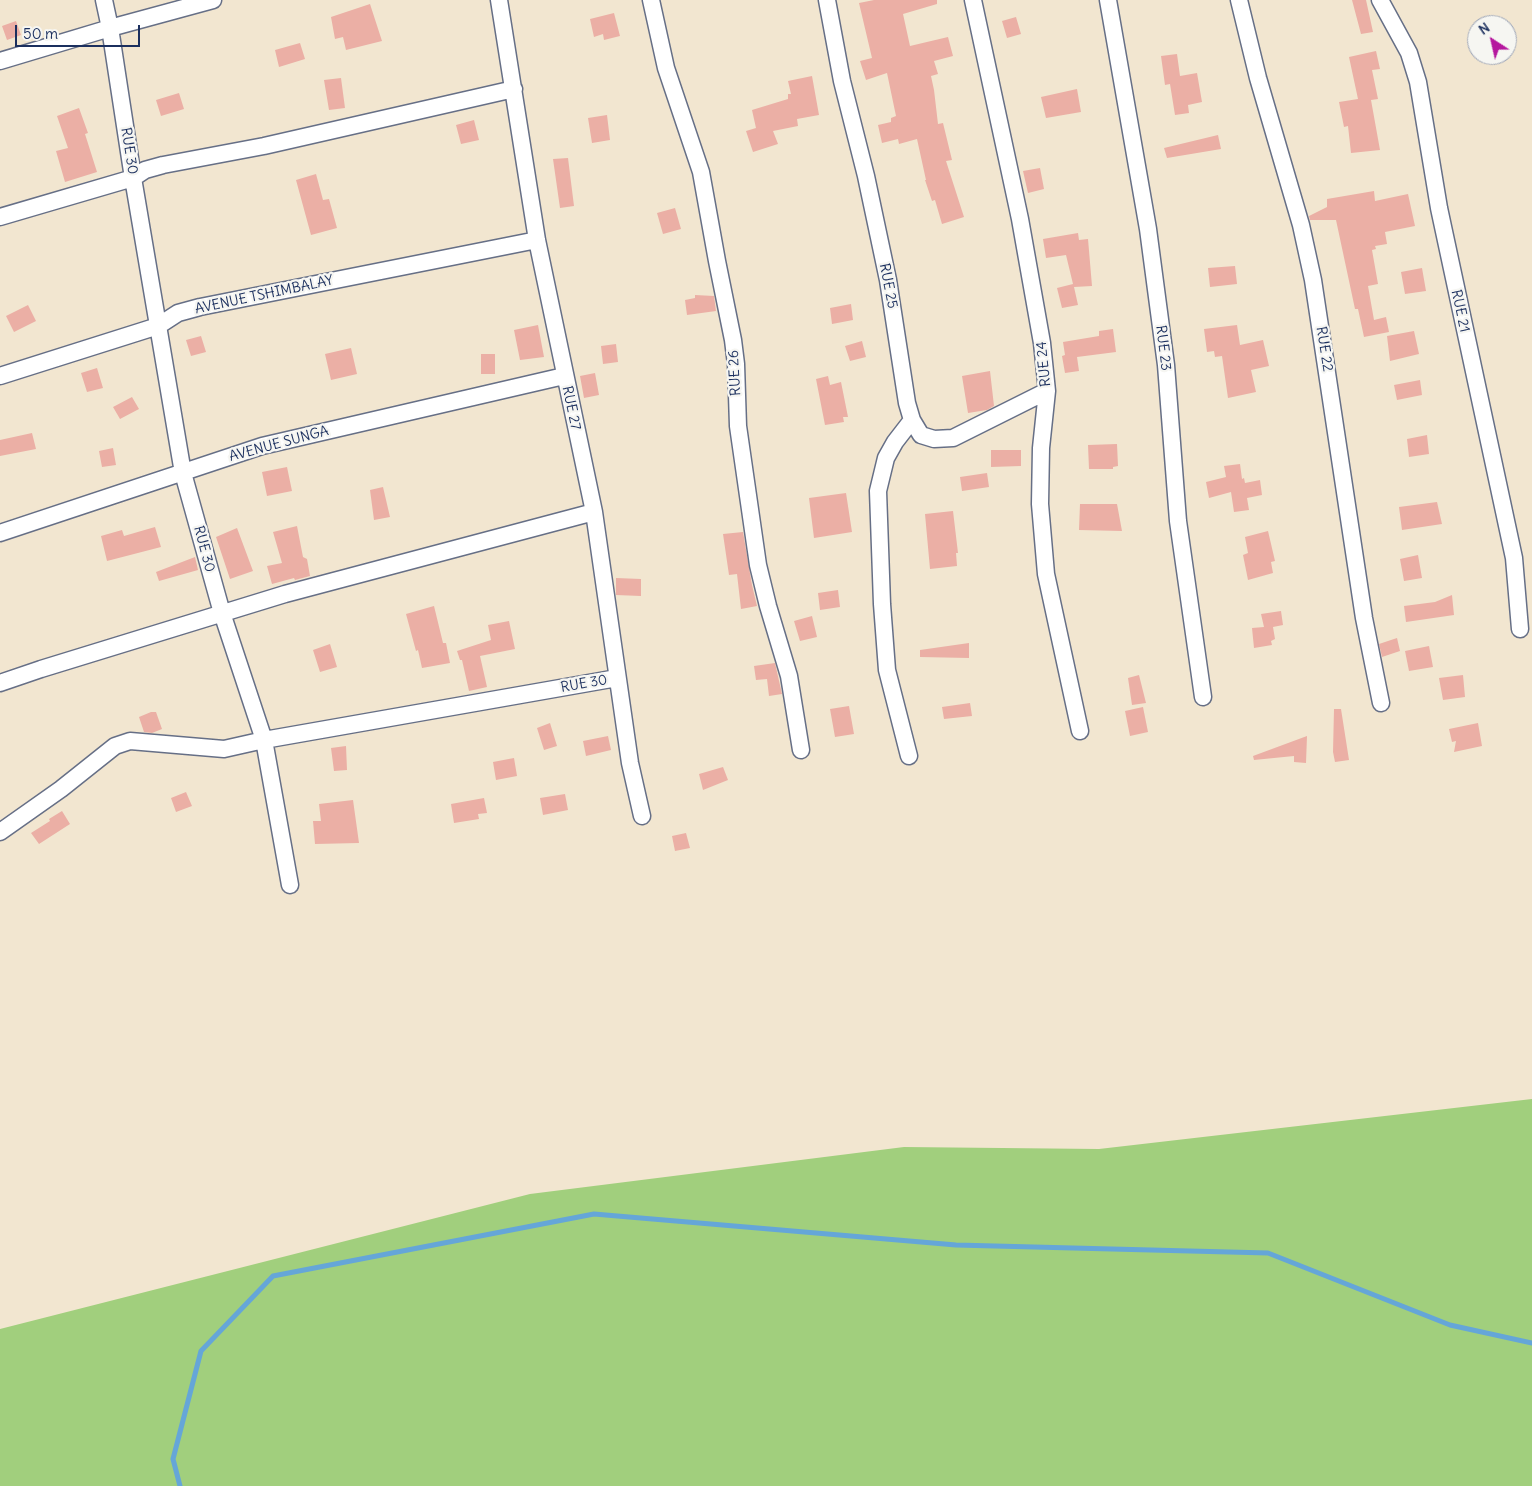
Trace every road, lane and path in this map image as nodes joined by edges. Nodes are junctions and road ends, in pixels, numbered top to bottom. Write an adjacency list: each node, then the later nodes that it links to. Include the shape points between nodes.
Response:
1 (104, 0): 10 (street, RUE 30)
2 (213, 0): 10 (street)
3 (499, 0): 12 (street, RUE 27)
4 (651, 0): 32 (street, RUE 26, via 666,68 701,172 733,340 738,426 758,565 790,676)
5 (827, 0): 20 (street, RUE 25, via 842,81 888,280)
6 (973, 0): 19 (street, RUE 24, via 1032,284)
7 (1108, 0): 28 (street, RUE 23, via 1148,229 1166,365 1178,521)
8 (1239, 0): 29 (street, RUE 22, via 1313,280 1364,618)
9 (1380, 0): 25 (street, RUE 21, via 1409,53 1418,82 1438,208 1514,558)
10 (110, 28): 11 (street); 13 (street, RUE 30)
11 (0, 61)
12 (514, 88): 13 (street, via 264,146 163,165); 15 (street, RUE 27)
13 (132, 178): 14 (street); 16 (street, RUE 30)
14 (0, 217)
15 (537, 240): 16 (street, AVENUE TSHIMBALAY, via 200,307 178,313); 18 (street, RUE 27)
16 (158, 326): 17 (street, AVENUE TSHIMBALAY); 21 (street, RUE 30)
17 (0, 376)
18 (564, 376): 21 (street, AVENUE SUNGA, via 262,446); 22 (street, RUE 27)
19 (1047, 391): 20 (street, RUE 25, via 953,438 934,439 921,435); 30 (street, RUE 24, via 1040,504 1046,574)
20 (912, 420): 33 (street, via 886,458 878,491 888,670)
21 (183, 473): 23 (street, AVENUE SUNGA); 24 (street, RUE 30)
22 (594, 512): 24 (street, via 285,594); 26 (street, RUE 27)
23 (0, 533)
24 (222, 614): 27 (street); 31 (street, RUE 30)
25 (1520, 629)
26 (616, 678): 31 (street, RUE 30); 34 (street, RUE 27)
27 (0, 683)
28 (1203, 697)
29 (1381, 703)
30 (1080, 731)
31 (264, 740): 35 (street, via 224,749 130,741 115,746); 36 (street)
32 (801, 750)
33 (909, 756)
34 (642, 816)
35 (0, 832)
36 (290, 885)

